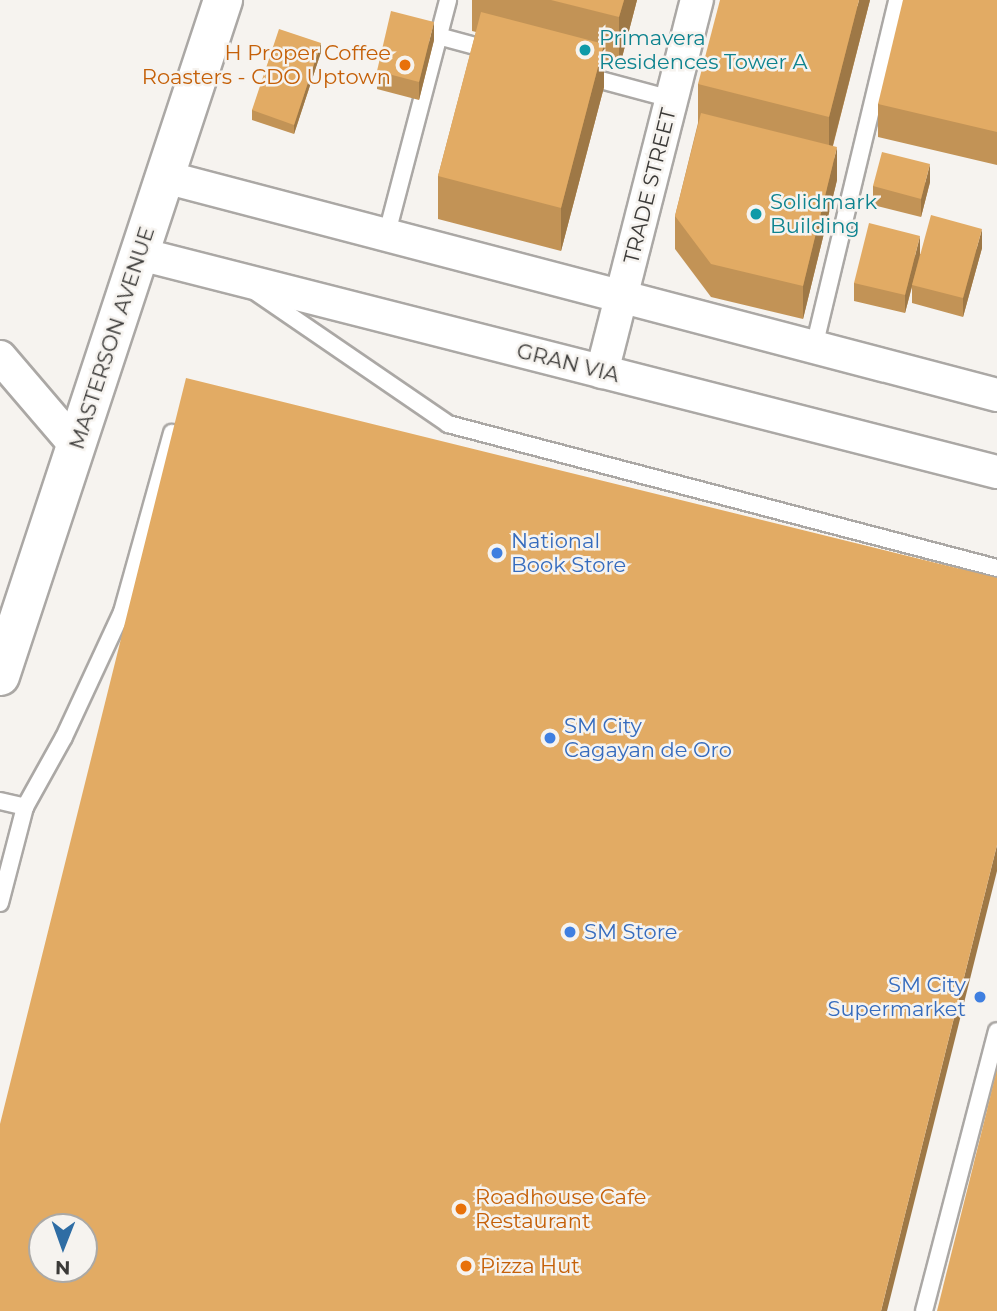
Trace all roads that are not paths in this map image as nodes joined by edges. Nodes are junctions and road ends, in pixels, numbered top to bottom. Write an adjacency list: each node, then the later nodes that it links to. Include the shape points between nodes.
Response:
1 (223, 0): 9 (main road, MASTERSON AVENUE)
2 (448, 0): 5 (lane)
3 (697, 0): 8 (street, TRADE STREET)
4 (897, 0): 14 (lane)
5 (439, 36): 6 (lane); 10 (lane)
6 (503, 54)
7 (568, 71): 8 (lane)
8 (671, 99): 13 (street, TRADE STREET)
9 (165, 177): 10 (street); 11 (main road, MASTERSON AVENUE)
10 (387, 233): 13 (street)
11 (140, 254): 12 (street, GRAN VIA); 19 (main road, MASTERSON AVENUE)
12 (235, 278): 16 (street, GRAN VIA); 21 (lane, via 448,424)
13 (621, 297): 14 (street); 16 (street, TRADE STREET)
14 (814, 347): 17 (street)
15 (0, 357): 19 (street)
16 (602, 372): 20 (street, GRAN VIA)
17 (997, 395)
18 (172, 433): 24 (lane, via 122,612 64,737)
19 (76, 446): 22 (main road, MASTERSON AVENUE)
20 (995, 463)
21 (997, 568)
22 (0, 676)
23 (0, 801): 24 (lane)
24 (25, 807): 25 (lane)
25 (0, 903)
26 (997, 1031): 27 (lane)
27 (924, 1311)

